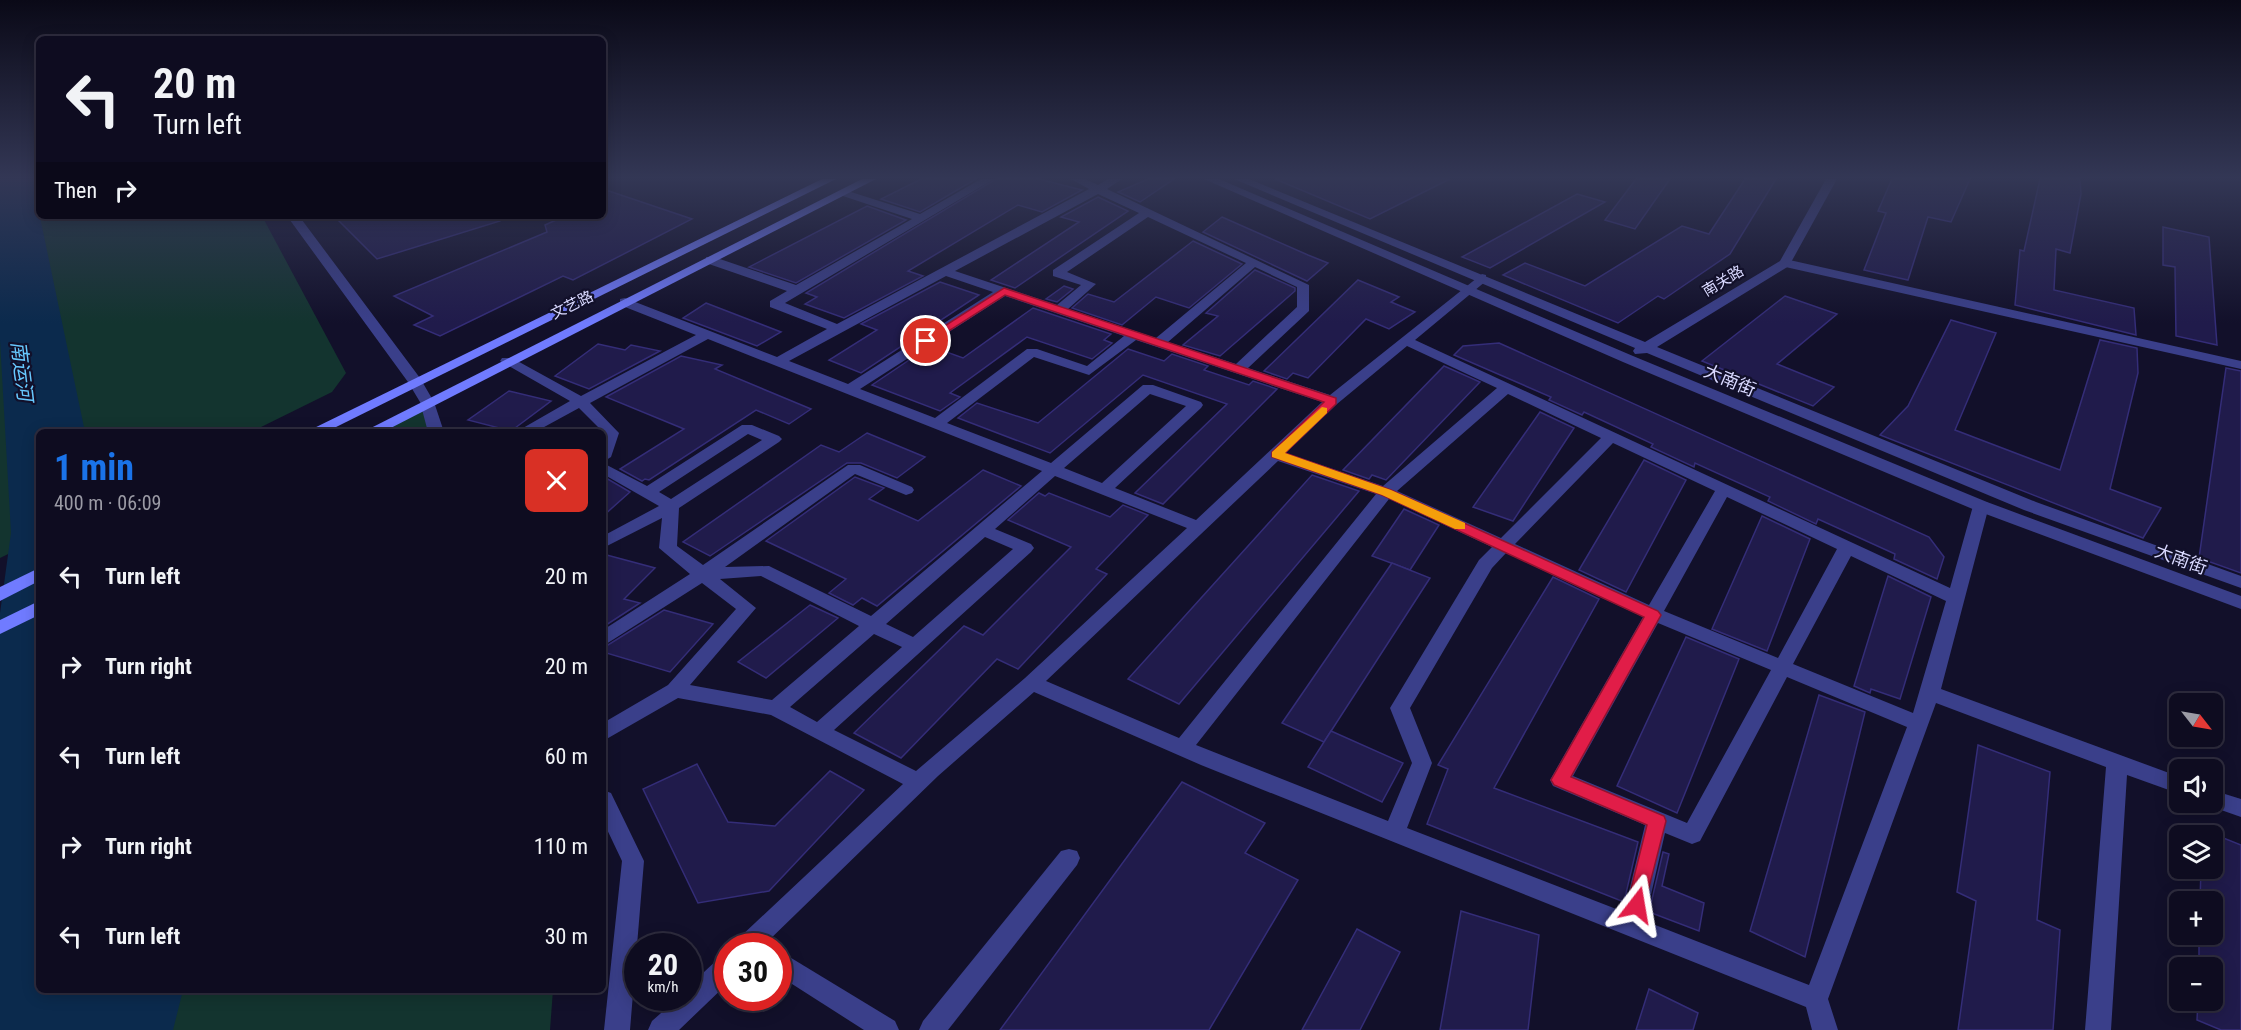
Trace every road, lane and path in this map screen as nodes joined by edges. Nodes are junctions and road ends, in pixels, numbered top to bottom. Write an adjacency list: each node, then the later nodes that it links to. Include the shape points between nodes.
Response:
1 (301, 227): 32 (street)
2 (732, 227): 32 (main road, 文艺路)
3 (776, 227): 11 (main road, 文艺路)
4 (905, 227): 17 (street)
5 (1028, 227): 14 (street)
6 (1126, 227): 20 (street, via 1057,273 1090,284)
7 (1180, 227): 12 (street)
8 (1321, 227): 16 (street, 大南街)
9 (1357, 227): 15 (street, 大南街)
10 (1805, 227): 13 (street, 南关路)
11 (710, 260): 17 (street); 19 (main road, 文艺路)
12 (1254, 262): 25 (street); 31 (street, via 1303,285 1304,308)
13 (1785, 263): 26 (street, 南关路); 30 (street)
14 (945, 272): 18 (street); 21 (street)
15 (1482, 278): 16 (street); 26 (street, 大南街)
16 (1466, 289): 24 (street); 27 (street, 大南街)
17 (797, 290): 21 (street, via 775,304)
18 (1004, 291): 20 (street); 34 (street)
19 (625, 302): 22 (street); 28 (main road, 文艺路)
20 (1059, 310): 23 (street)
21 (838, 329): 29 (street)
22 (707, 334): 29 (street); 35 (street)
23 (1134, 335): 25 (street); 38 (street, via 1089,371 1032,352)
24 (1405, 340): 33 (street); 36 (street)
25 (1158, 343): 31 (street)
26 (1646, 347): 27 (street, 南关路); 62 (street, 大南街, via 2030,506)
27 (1628, 359): 54 (street, 大南街)
28 (507, 361): 35 (street); 37 (main road, 文艺路)
29 (777, 362): 34 (street)
30 (2241, 365)
31 (1238, 370): 36 (street)
32 (416, 381): 37 (street); 39 (main road, 文艺路)
33 (1506, 388): 43 (street); 51 (street)
34 (849, 390): 38 (street)
35 (579, 401): 42 (street); 44 (street, via 610,433)
36 (1332, 401): 45 (street)
37 (428, 402): 40 (main road, 文艺路); 41 (street)
38 (936, 424): 47 (street)
39 (320, 429)
40 (377, 429)
41 (435, 429)
42 (529, 429)
43 (1611, 437): 48 (street); 58 (street)
44 (606, 447)
45 (1276, 455): 51 (street); 55 (street)
46 (606, 470): 52 (street)
47 (1052, 470): 50 (street); 50 (street, via 1148,388 1196,405); 56 (street)
48 (1724, 489): 59 (street); 67 (street)
49 (906, 490): 60 (street, via 854,468)
50 (1104, 490): 55 (street)
51 (1386, 492): 58 (street); 80 (street)
52 (647, 493): 53 (street); 53 (street, via 747,428 774,439)
53 (671, 506): 57 (street); 60 (street, via 668,548)
54 (1981, 506): 64 (street); 65 (street, 大南街)
55 (1199, 527): 73 (street)
56 (984, 530): 68 (street); 71 (street, via 1024,548)
57 (606, 541)
58 (1503, 546): 67 (street); 88 (street, via 1485,564 1400,708 1422,763)
59 (1847, 547): 64 (street); 72 (street)
60 (701, 574): 68 (street, via 762,570); 70 (street); 74 (street, via 747,608)
61 (36, 576): 63 (main road)
62 (2241, 582)
63 (0, 595)
64 (1956, 598): 75 (street)
65 (2241, 603)
66 (36, 609): 69 (main road)
67 (1653, 615): 72 (street); 87 (street, via 1560,780)
68 (874, 625): 71 (street); 76 (street)
69 (0, 627)
70 (606, 637)
71 (915, 646): 79 (street)
72 (1782, 668): 77 (street); 87 (street, via 1692,835)
73 (1032, 683): 80 (street); 83 (street)
74 (675, 690): 76 (street); 78 (street)
75 (1930, 693): 77 (street); 81 (street)
76 (776, 708): 79 (street)
77 (1919, 724): 94 (street)
78 (606, 731)
79 (819, 732): 83 (street)
80 (1182, 748): 88 (street)
81 (2117, 762): 82 (street); 100 (street)
82 (2169, 782)
83 (918, 783): 91 (street)
84 (2223, 802): 86 (street)
85 (606, 805): 95 (street, via 633,861)
86 (2241, 808)
87 (1657, 821): 90 (street)
88 (1394, 832): 90 (street)
89 (1069, 858): 98 (street)
90 (1632, 926): 94 (street)
91 (763, 933)
92 (792, 970): 97 (street)
93 (714, 979): 96 (street)
94 (1816, 999): 99 (street)
95 (617, 1030)
96 (661, 1030)
97 (886, 1030)
98 (932, 1030)
99 (1825, 1030)
100 (2098, 1030)

